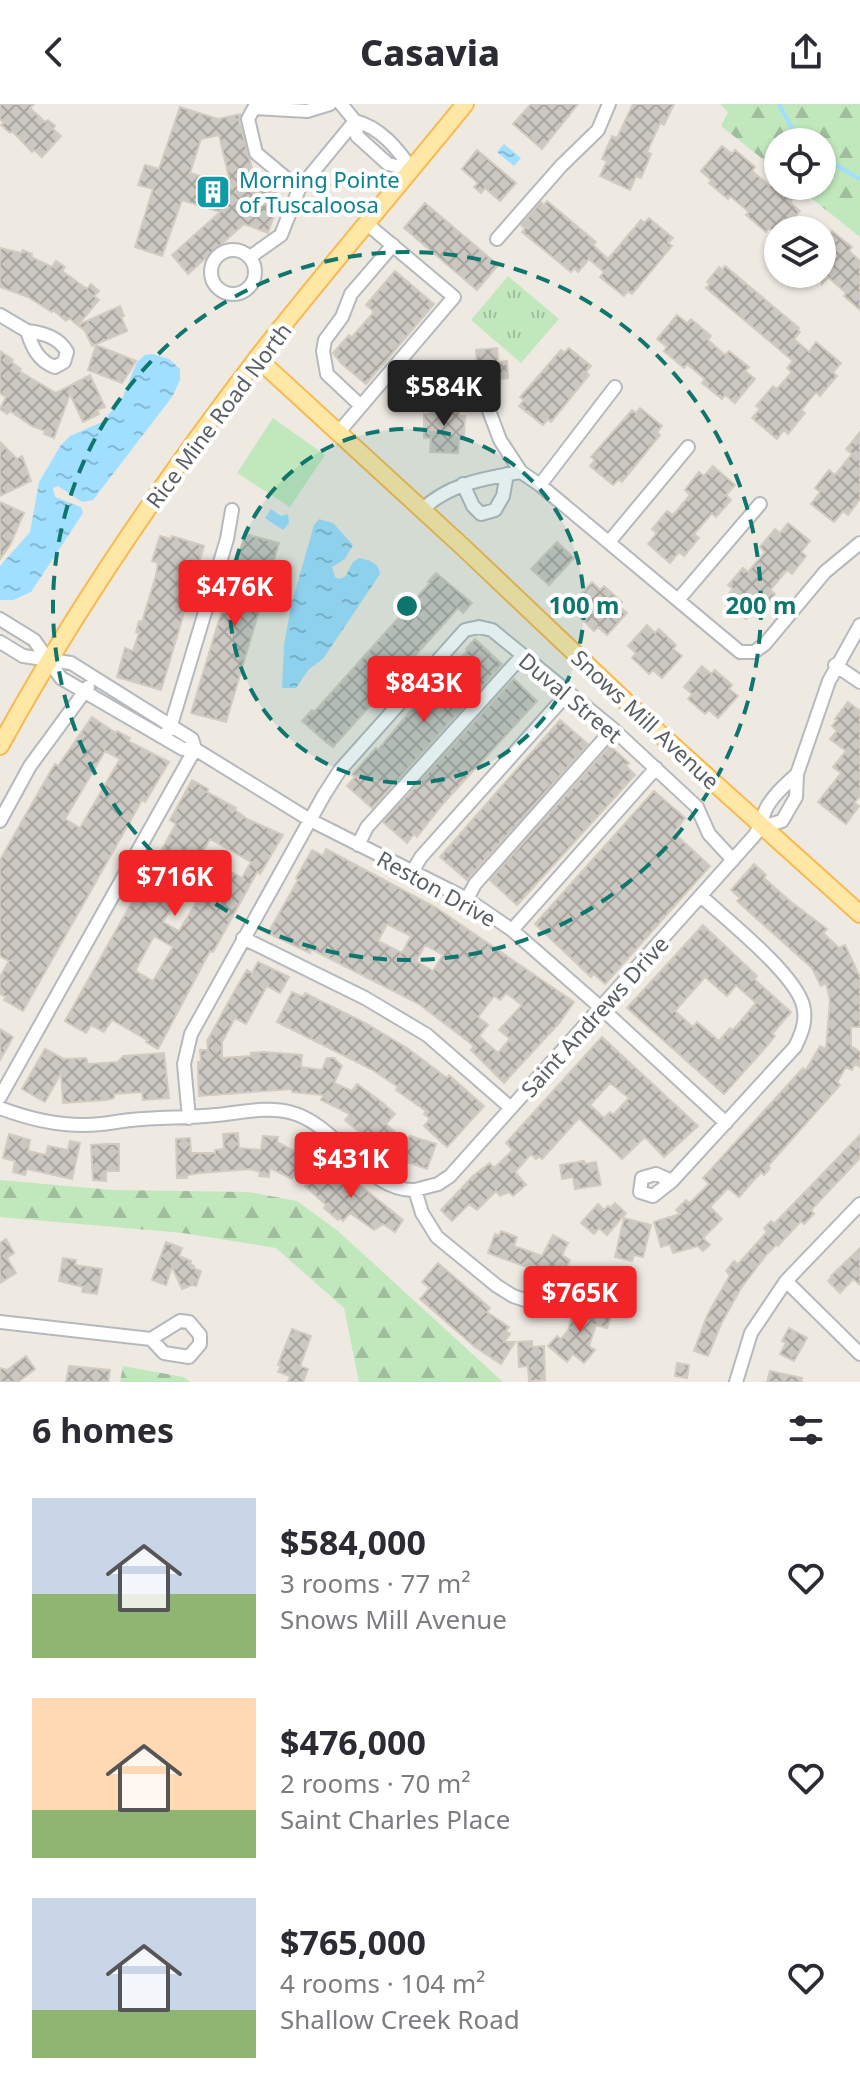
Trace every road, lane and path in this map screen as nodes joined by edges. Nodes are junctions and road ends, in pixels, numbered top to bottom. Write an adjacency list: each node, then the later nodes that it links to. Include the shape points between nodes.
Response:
1 (330, 104): 7 (street, via 307,111 254,108 248,119 256,153)
2 (341, 104): 5 (street)
3 (465, 104): 6 (main road, Rice Mine Road North)
4 (609, 104): 9 (street, via 598,130)
5 (355, 121): 6 (street, via 369,124); 7 (street)
6 (412, 170): 8 (main road, Rice Mine Road North)
7 (299, 189): 11 (street, via 281,235)
8 (366, 223): 10 (street); 14 (main road, Rice Mine Road North)
9 (497, 239)
10 (393, 245): 17 (street, via 351,294 325,340 327,374); 17 (street, via 454,297)
11 (250, 257)
12 (0, 315): 13 (street)
13 (27, 331)
14 (257, 358): 18 (main road, Snows Mill Avenue); 33 (main road, Rice Mine Road North, via 117,552)
15 (615, 387): 22 (street)
16 (485, 400): 20 (street)
17 (361, 406): 18 (street)
18 (338, 433): 25 (main road, Snows Mill Avenue)
19 (688, 447): 26 (street)
20 (514, 473): 21 (street); 21 (street, via 495,510 481,514); 22 (street)
21 (463, 484): 25 (street)
22 (540, 485): 26 (street)
23 (760, 504): 28 (street)
24 (232, 510): 39 (street)
25 (422, 510): 48 (main road, Snows Mill Avenue)
26 (609, 542): 28 (street)
27 (860, 543): 28 (street, via 825,572 754,652 740,652)
28 (678, 600)
29 (0, 619): 33 (street, via 34,640)
30 (860, 625): 34 (street)
31 (0, 642): 33 (street, via 23,656)
32 (522, 656): 38 (street, Duval Street); 46 (street, Duval Street, via 492,630 465,630 340,770); 49 (street, via 367,827)
33 (48, 659): 35 (street, Reston Drive, via 71,663); 37 (street, Reston Drive, via 61,678); 42 (main road, Rice Mine Road North)
34 (835, 665): 36 (street); 45 (street)
35 (95, 678): 37 (street); 39 (street, Reston Drive)
36 (860, 682)
37 (85, 691): 41 (street, Reston Drive); 47 (street, via 30,766)
38 (568, 693): 40 (street, Duval Street); 51 (street)
39 (171, 725): 41 (street); 43 (street, Reston Drive, via 192,739)
40 (613, 729): 44 (street, Duval Street); 53 (street)
41 (164, 738): 43 (street, Reston Drive, via 183,749)
42 (0, 746)
43 (195, 749): 46 (street, Reston Drive); 58 (street)
44 (656, 768): 50 (street, Duval Street, via 697,807 709,834); 55 (street)
45 (797, 774): 48 (street, via 765,810); 48 (street, via 796,797 782,821)
46 (310, 820): 49 (street, Reston Drive); 56 (street, Duval Street)
47 (0, 821)
48 (762, 827): 50 (street, Saint Andrews Drive); 54 (main road, Snows Mill Avenue)
49 (358, 845): 51 (street, Reston Drive)
50 (733, 860): 52 (street, Saint Andrews Drive)
51 (412, 872): 53 (street, Reston Drive)
52 (701, 896): 57 (street, Saint Andrews Drive); 62 (street, via 790,980 805,1020 795,1047)
53 (467, 899): 55 (street, Reston Drive)
54 (860, 914)
55 (512, 930): 57 (street, Reston Drive)
56 (243, 938): 60 (street, via 427,1035); 61 (street, Duval Street, via 185,1050)
57 (600, 1007): 60 (street, Saint Andrews Drive); 62 (street, Reston Drive)
58 (0, 1097)
59 (0, 1108): 61 (street, via 68,1125)
60 (511, 1108): 64 (street, Saint Andrews Drive, via 450,1176)
61 (189, 1118): 64 (street, via 292,1112 327,1132 389,1185)
62 (726, 1123): 63 (street)
63 (672, 1181)
64 (415, 1190): 67 (street, via 437,1237 497,1286)
65 (860, 1204): 66 (street)
66 (786, 1281): 70 (street); 71 (street, via 751,1333)
67 (537, 1304)
68 (0, 1322): 69 (street)
69 (151, 1339)
70 (860, 1354)
71 (736, 1382)

